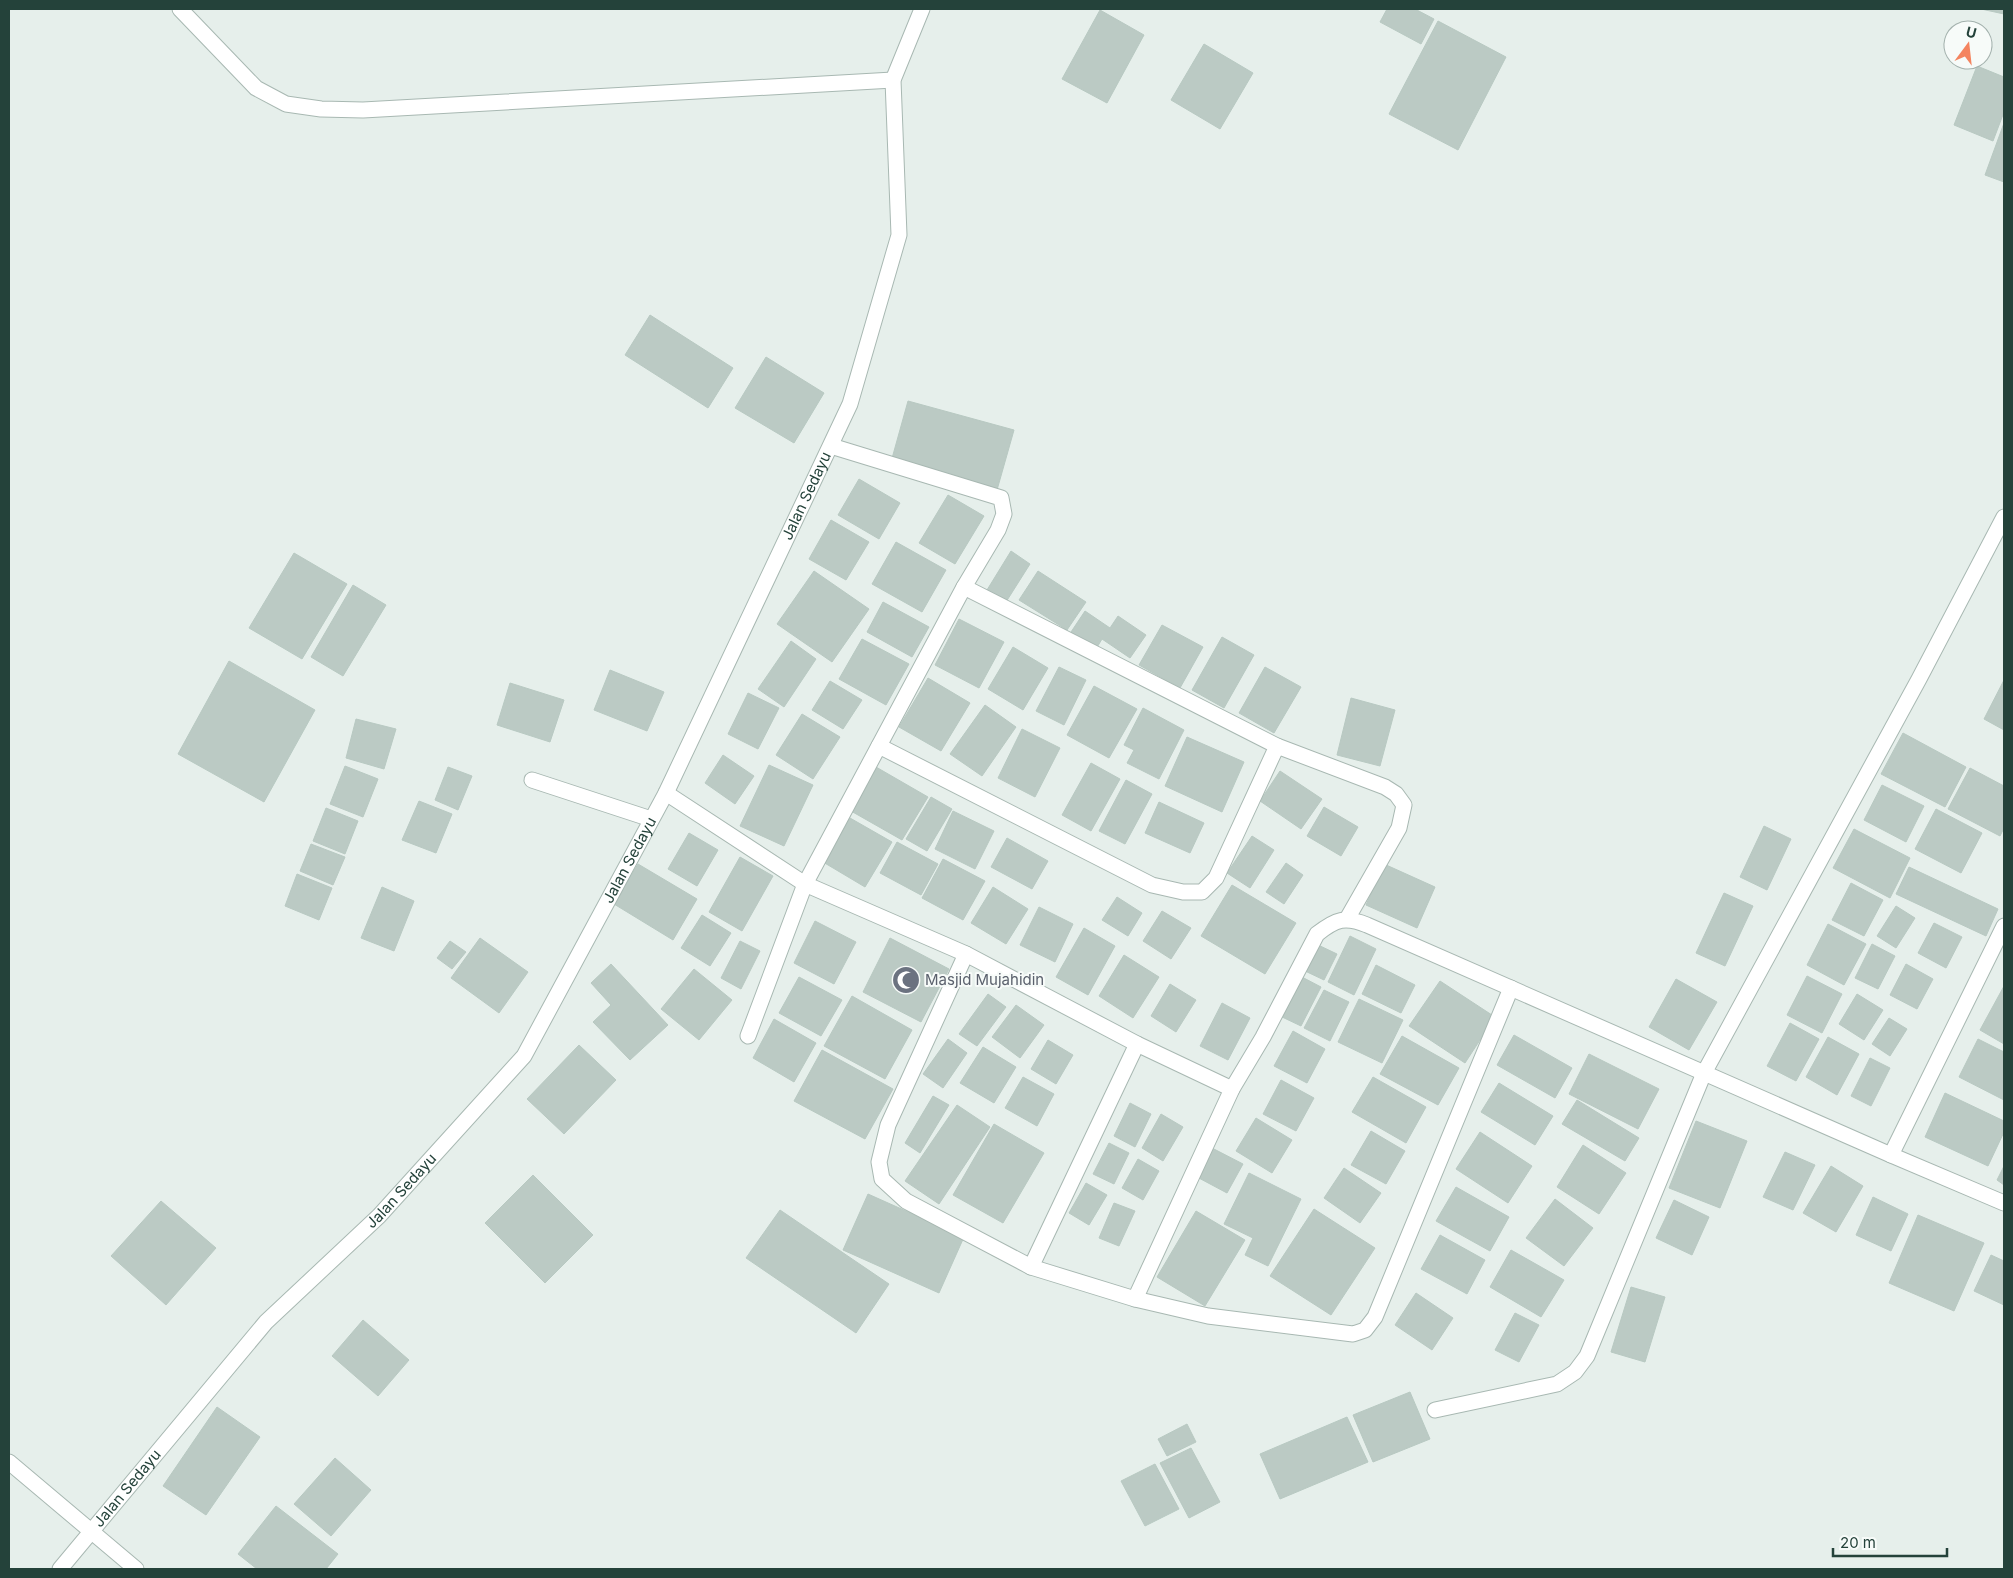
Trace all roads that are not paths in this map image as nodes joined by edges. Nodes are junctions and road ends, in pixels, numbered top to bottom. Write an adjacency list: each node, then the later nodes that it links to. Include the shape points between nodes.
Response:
1 (180, 9): 3 (street, via 256,88 286,104 321,109 363,110)
2 (922, 9): 3 (street, Jalan Sedayu)
3 (893, 80): 4 (street, Jalan Sedayu, via 899,235 850,404)
4 (831, 446): 6 (street, via 1001,498 1004,514 998,530); 10 (street, Jalan Sedayu)
5 (2004, 517): 19 (street)
6 (964, 587): 7 (street); 8 (street)
7 (879, 746): 8 (street, via 1152,884 1183,892 1202,892 1216,878); 12 (street)
8 (1277, 746): 13 (street, via 1385,787 1404,805 1399,828)
9 (532, 780): 11 (street)
10 (666, 793): 11 (street, Jalan Sedayu); 12 (street)
11 (652, 819): 27 (street, Jalan Sedayu, via 524,1056 379,1216 266,1322)
12 (805, 884): 15 (street); 17 (street)
13 (1347, 919): 16 (street); 20 (street, via 1331,923 1318,934)
14 (2004, 926): 21 (street)
15 (966, 954): 18 (street); 23 (street, via 888,1125 879,1162 882,1179 906,1202)
16 (1511, 988): 19 (street); 24 (street, via 1376,1317 1365,1330 1353,1334 1208,1316)
17 (748, 1036)
18 (1137, 1044): 20 (street); 23 (street)
19 (1704, 1073): 21 (street); 25 (street, via 1587,1356 1575,1372 1556,1384)
20 (1232, 1089): 24 (street)
21 (1891, 1156): 22 (street)
22 (2004, 1203)
23 (1031, 1267): 24 (street)
24 (1135, 1299)
25 (1435, 1410)
26 (9, 1462): 27 (street)
27 (92, 1531): 28 (street, Jalan Sedayu); 29 (street)
28 (60, 1569)
29 (136, 1569)

